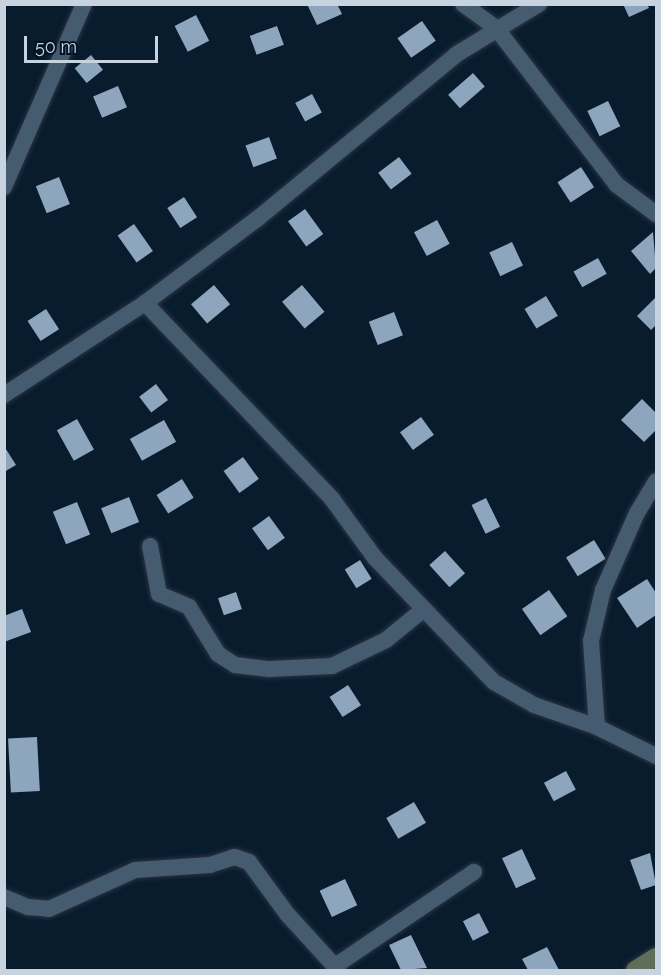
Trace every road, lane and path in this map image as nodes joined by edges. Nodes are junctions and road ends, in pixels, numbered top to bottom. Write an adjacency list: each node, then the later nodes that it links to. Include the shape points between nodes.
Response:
1 (463, 4): 4 (street)
2 (539, 4): 4 (street)
3 (85, 5): 5 (street)
4 (496, 28): 6 (street, via 617,185); 7 (street, via 457,54 257,219)
5 (4, 187)
6 (657, 214)
7 (145, 303): 8 (street); 11 (street, via 332,499 375,558)
8 (4, 395)
9 (657, 481): 12 (street, via 637,513 603,590 593,630)
10 (150, 546): 11 (street, via 159,594 189,607 218,654 235,665 269,669 332,666 386,640)
11 (424, 609): 12 (street, via 494,682 534,705)
12 (597, 727): 13 (street)
13 (657, 756)
14 (474, 872): 17 (street)
15 (4, 897): 17 (street, via 28,907 49,909 135,870 210,865 235,857 249,862 288,915)
16 (657, 957): 18 (street)
17 (336, 968)
18 (635, 970)

